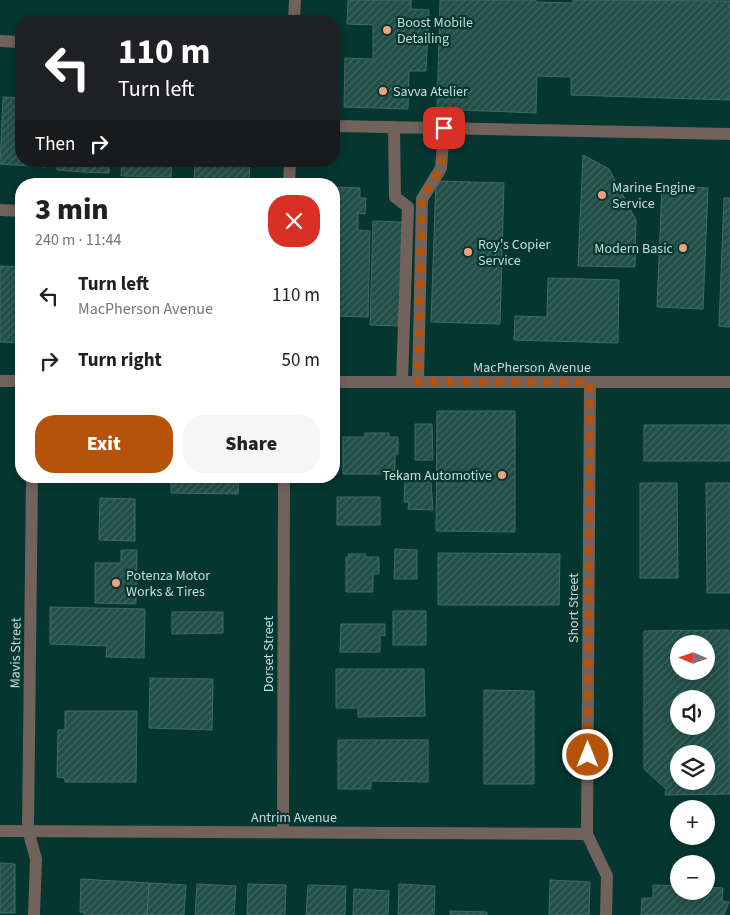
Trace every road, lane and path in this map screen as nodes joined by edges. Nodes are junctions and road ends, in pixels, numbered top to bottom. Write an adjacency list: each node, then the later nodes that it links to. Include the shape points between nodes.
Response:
1 (295, 0): 2 (street)
2 (294, 15)
3 (0, 41): 4 (street)
4 (15, 42)
5 (340, 126): 6 (street)
6 (394, 127): 7 (street); 14 (street, via 395,197 408,207)
7 (444, 128): 8 (street); 15 (street, via 441,168 422,199)
8 (730, 134)
9 (0, 210): 10 (street)
10 (15, 211)
11 (0, 381): 12 (street)
12 (15, 381)
13 (340, 382): 14 (street, MacPherson Avenue)
14 (402, 382): 15 (street, MacPherson Avenue)
15 (418, 382): 16 (street, MacPherson Avenue)
16 (590, 382): 17 (street, MacPherson Avenue); 23 (street, Short Street)
17 (730, 382)
18 (32, 483): 20 (street, Mavis Street)
19 (284, 483): 22 (street, Dorset Street)
20 (28, 830): 21 (street, Antrim Avenue); 22 (street, Antrim Avenue); 24 (street, Mavis Street, via 36,859)
21 (0, 831)
22 (283, 832): 23 (street, Antrim Avenue)
23 (587, 834): 25 (street, via 607,876)
24 (34, 915)
25 (606, 915)

